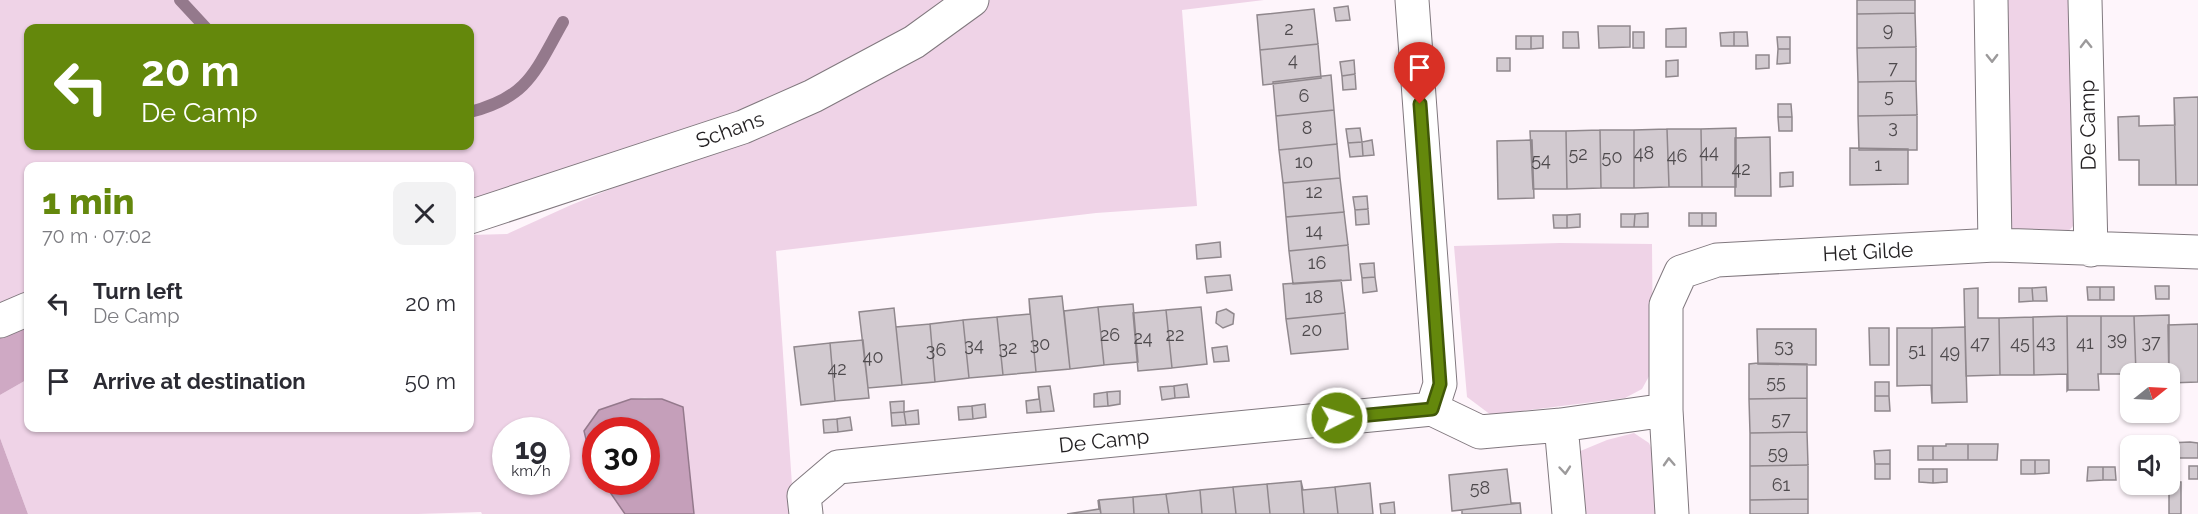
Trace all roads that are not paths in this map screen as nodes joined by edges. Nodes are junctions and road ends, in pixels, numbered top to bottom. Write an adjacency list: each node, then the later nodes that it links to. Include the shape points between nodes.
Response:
1 (972, 0): 5 (street, Schans, via 914,42 813,96 743,127)
2 (1412, 0): 11 (street, via 1440,384)
3 (1991, 0): 6 (street, one-way to 6)
4 (2085, 0): 7 (street, De Camp, one-way to 4)
5 (474, 216)
6 (1995, 245): 7 (street, Het Gilde); 12 (street, Het Gilde, via 1717,260 1681,272 1666,305)
7 (2091, 250): 8 (street, Het Gilde)
8 (2198, 252)
9 (24, 311): 10 (street)
10 (0, 321)
11 (1432, 409): 13 (street, via 1480,432); 14 (street, De Camp, via 838,467 804,496)
12 (1666, 410): 13 (street); 16 (street, Het Gilde, one-way to 12)
13 (1561, 425): 15 (street, one-way to 15)
14 (806, 514)
15 (1569, 514)
16 (1672, 514)

